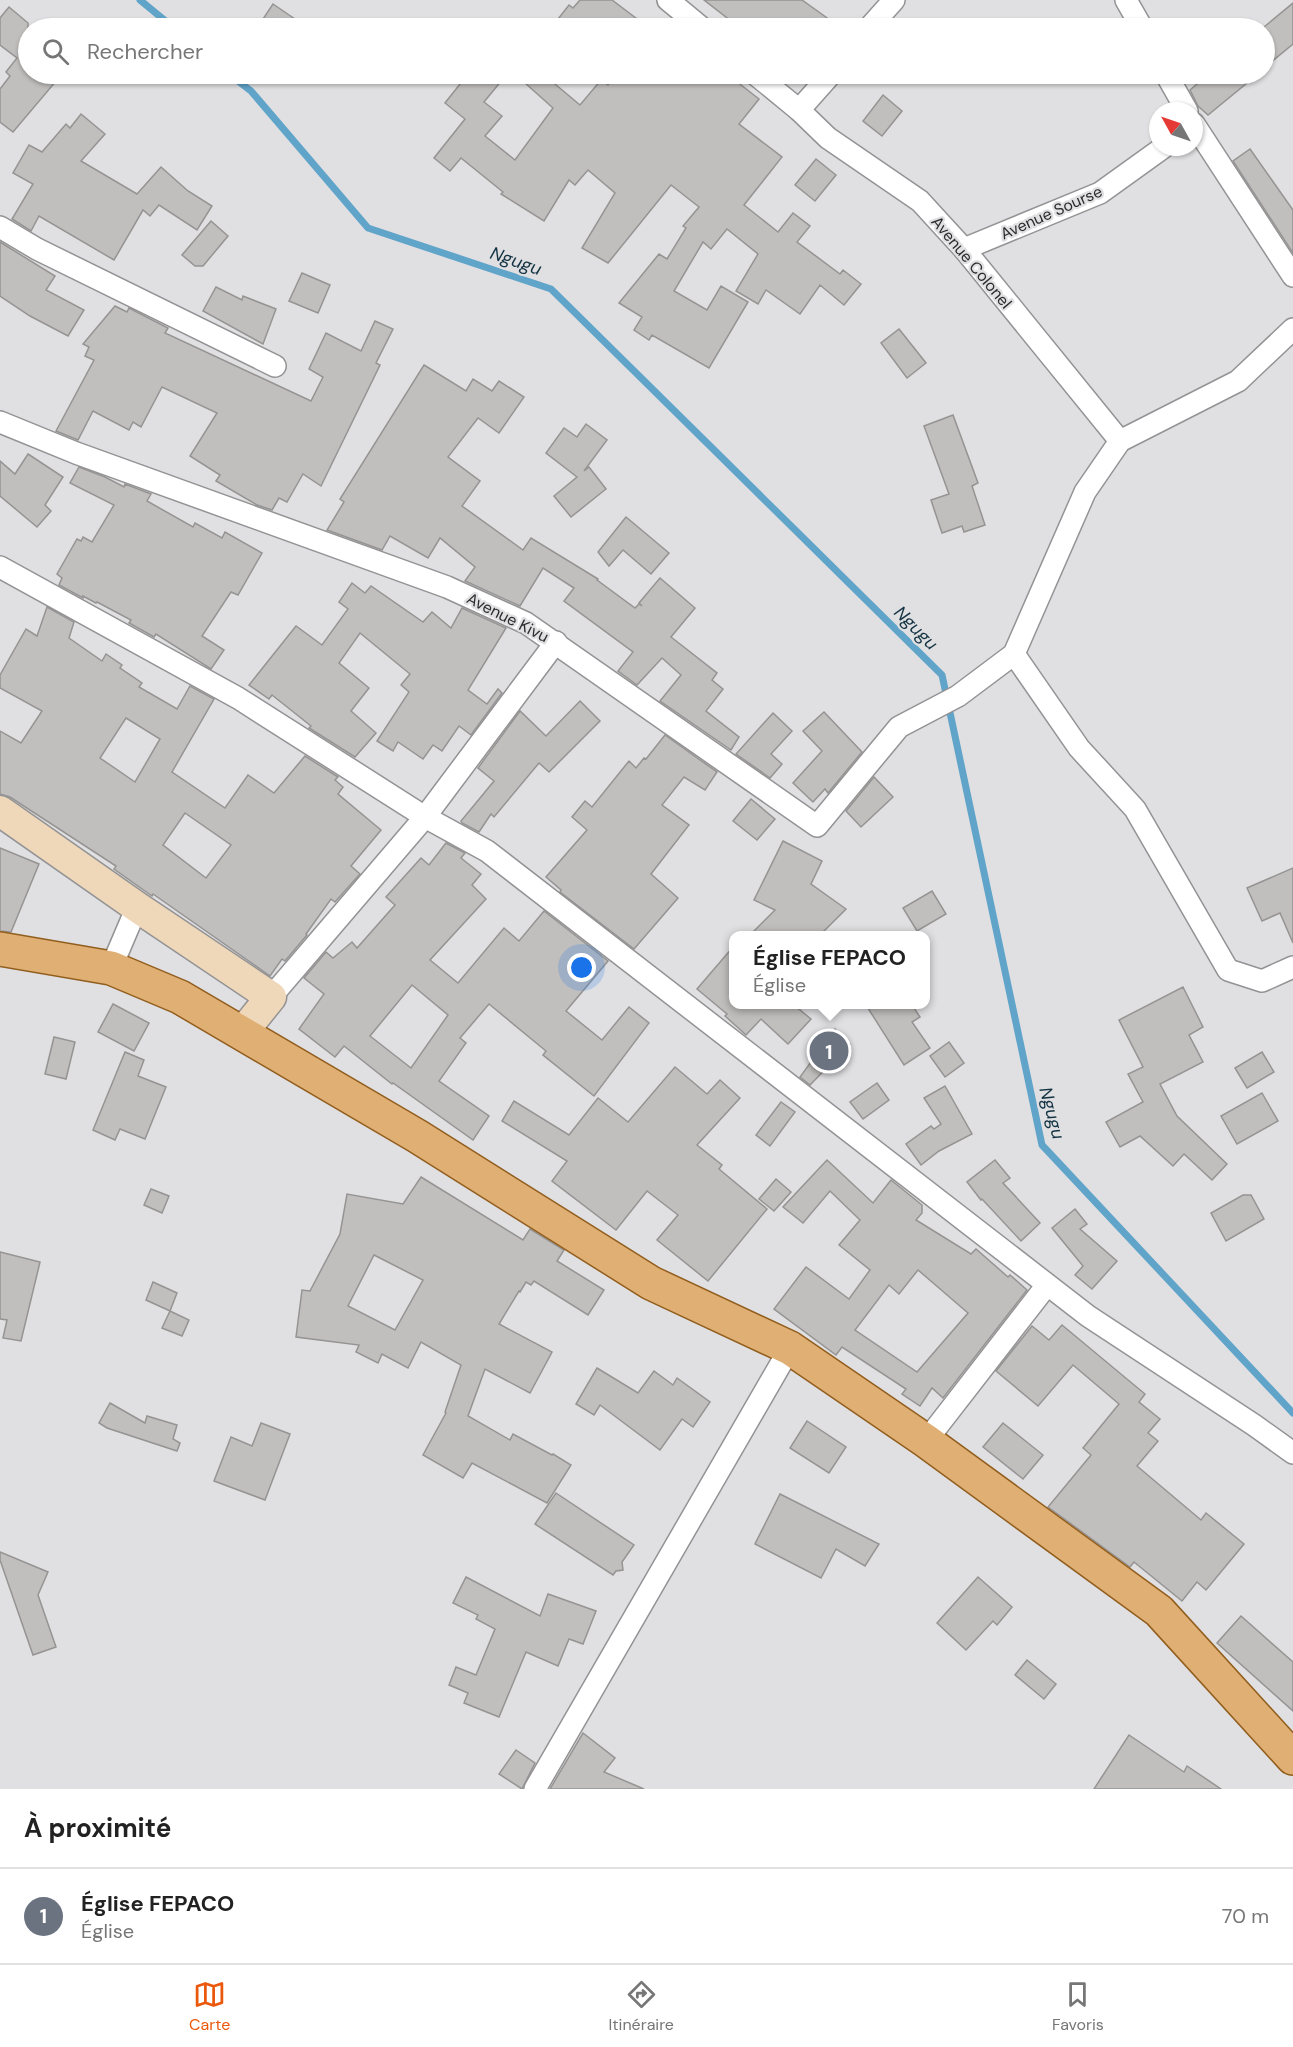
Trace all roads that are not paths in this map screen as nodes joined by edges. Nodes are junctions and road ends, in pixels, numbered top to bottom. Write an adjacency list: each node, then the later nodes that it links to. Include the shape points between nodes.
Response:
1 (669, 0): 4 (street)
2 (894, 0): 5 (street)
3 (1126, 0): 6 (street)
4 (690, 18)
5 (878, 18)
6 (1136, 18)
7 (767, 84): 11 (street, Avenue Colonel)
8 (822, 84): 11 (street)
9 (1172, 84): 10 (street)
10 (1182, 102)
11 (799, 110): 15 (street, Avenue Colonel, via 828,138 920,201)
12 (1203, 139): 16 (street)
13 (1151, 156): 15 (street, Avenue Sourse, via 1100,193)
14 (0, 227): 18 (street)
15 (964, 249): 20 (street, Avenue Colonel)
16 (1293, 276)
17 (1293, 328): 20 (street, via 1238,381)
18 (275, 366)
19 (0, 422): 22 (street, Avenue Kivu, via 447,587 526,623)
20 (1120, 441): 23 (street, via 1085,492)
21 (0, 567): 25 (street, via 238,698)
22 (556, 642): 23 (street, Avenue Kivu, via 817,826 899,727 958,696); 25 (street)
23 (1014, 654): 28 (street, via 1079,748 1135,809 1228,970 1262,981)
24 (0, 811): 26 (street)
25 (425, 817): 30 (street); 32 (street, via 487,851)
26 (137, 907): 29 (street); 30 (street)
27 (0, 949): 29 (main road)
28 (1293, 967)
29 (111, 968): 31 (main road, via 180,997)
30 (271, 997): 31 (street)
31 (242, 1033): 33 (main road, via 417,1136 651,1283)
32 (1047, 1285): 34 (street); 35 (street)
33 (789, 1348): 34 (main road); 37 (street)
34 (926, 1441): 36 (main road, via 1159,1611)
35 (1293, 1453)
36 (1293, 1758)
37 (537, 1788)

